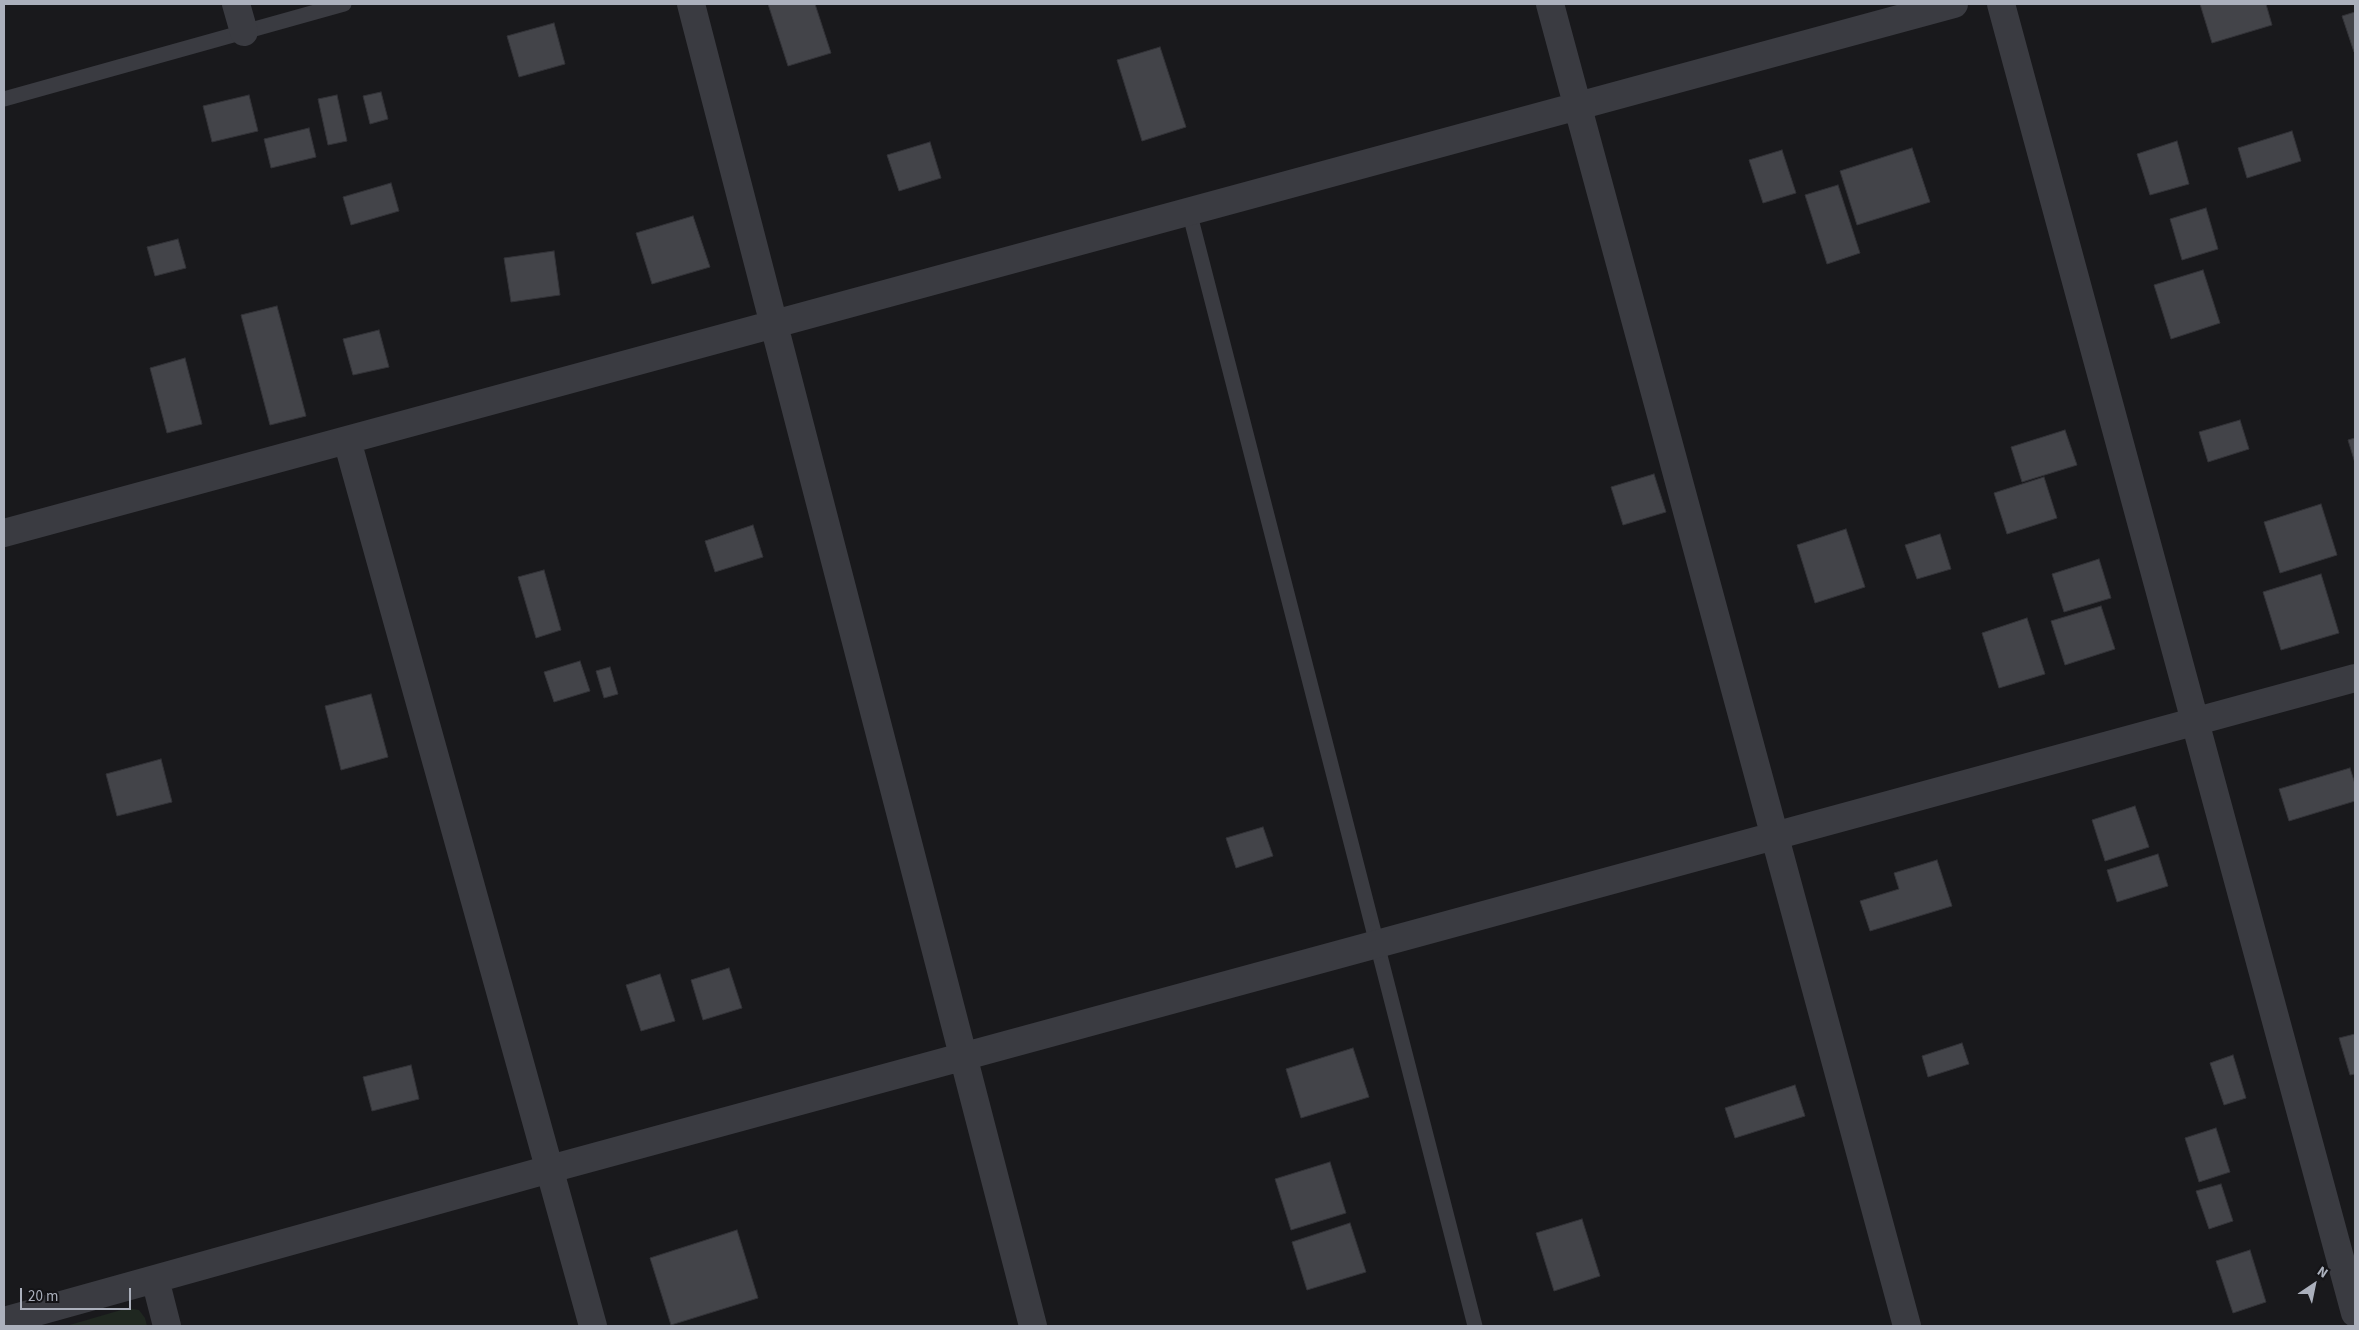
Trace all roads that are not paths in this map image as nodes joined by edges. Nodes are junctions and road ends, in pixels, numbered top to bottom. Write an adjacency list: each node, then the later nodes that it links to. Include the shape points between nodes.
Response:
1 (236, 4): 7 (street)
2 (344, 4): 7 (lane)
3 (691, 4): 11 (street)
4 (1550, 4): 9 (street)
5 (1954, 4): 9 (street)
6 (2001, 4): 15 (street)
7 (244, 32): 8 (lane)
8 (4, 99)
9 (1579, 106): 10 (street); 16 (street)
10 (1189, 211): 11 (street); 17 (lane)
11 (773, 324): 12 (street); 18 (street)
12 (347, 440): 13 (street); 19 (street)
13 (4, 533)
14 (2355, 678): 15 (street)
15 (2195, 722): 16 (street); 21 (street)
16 (1775, 836): 17 (street); 27 (street)
17 (1377, 944): 18 (street); 26 (lane)
18 (963, 1057): 19 (street); 25 (street)
19 (550, 1169): 20 (street); 24 (street)
20 (155, 1279): 22 (street); 23 (street)
21 (2355, 1313)
22 (4, 1321)
23 (167, 1326)
24 (593, 1326)
25 (1033, 1326)
26 (1475, 1326)
27 (1907, 1326)

